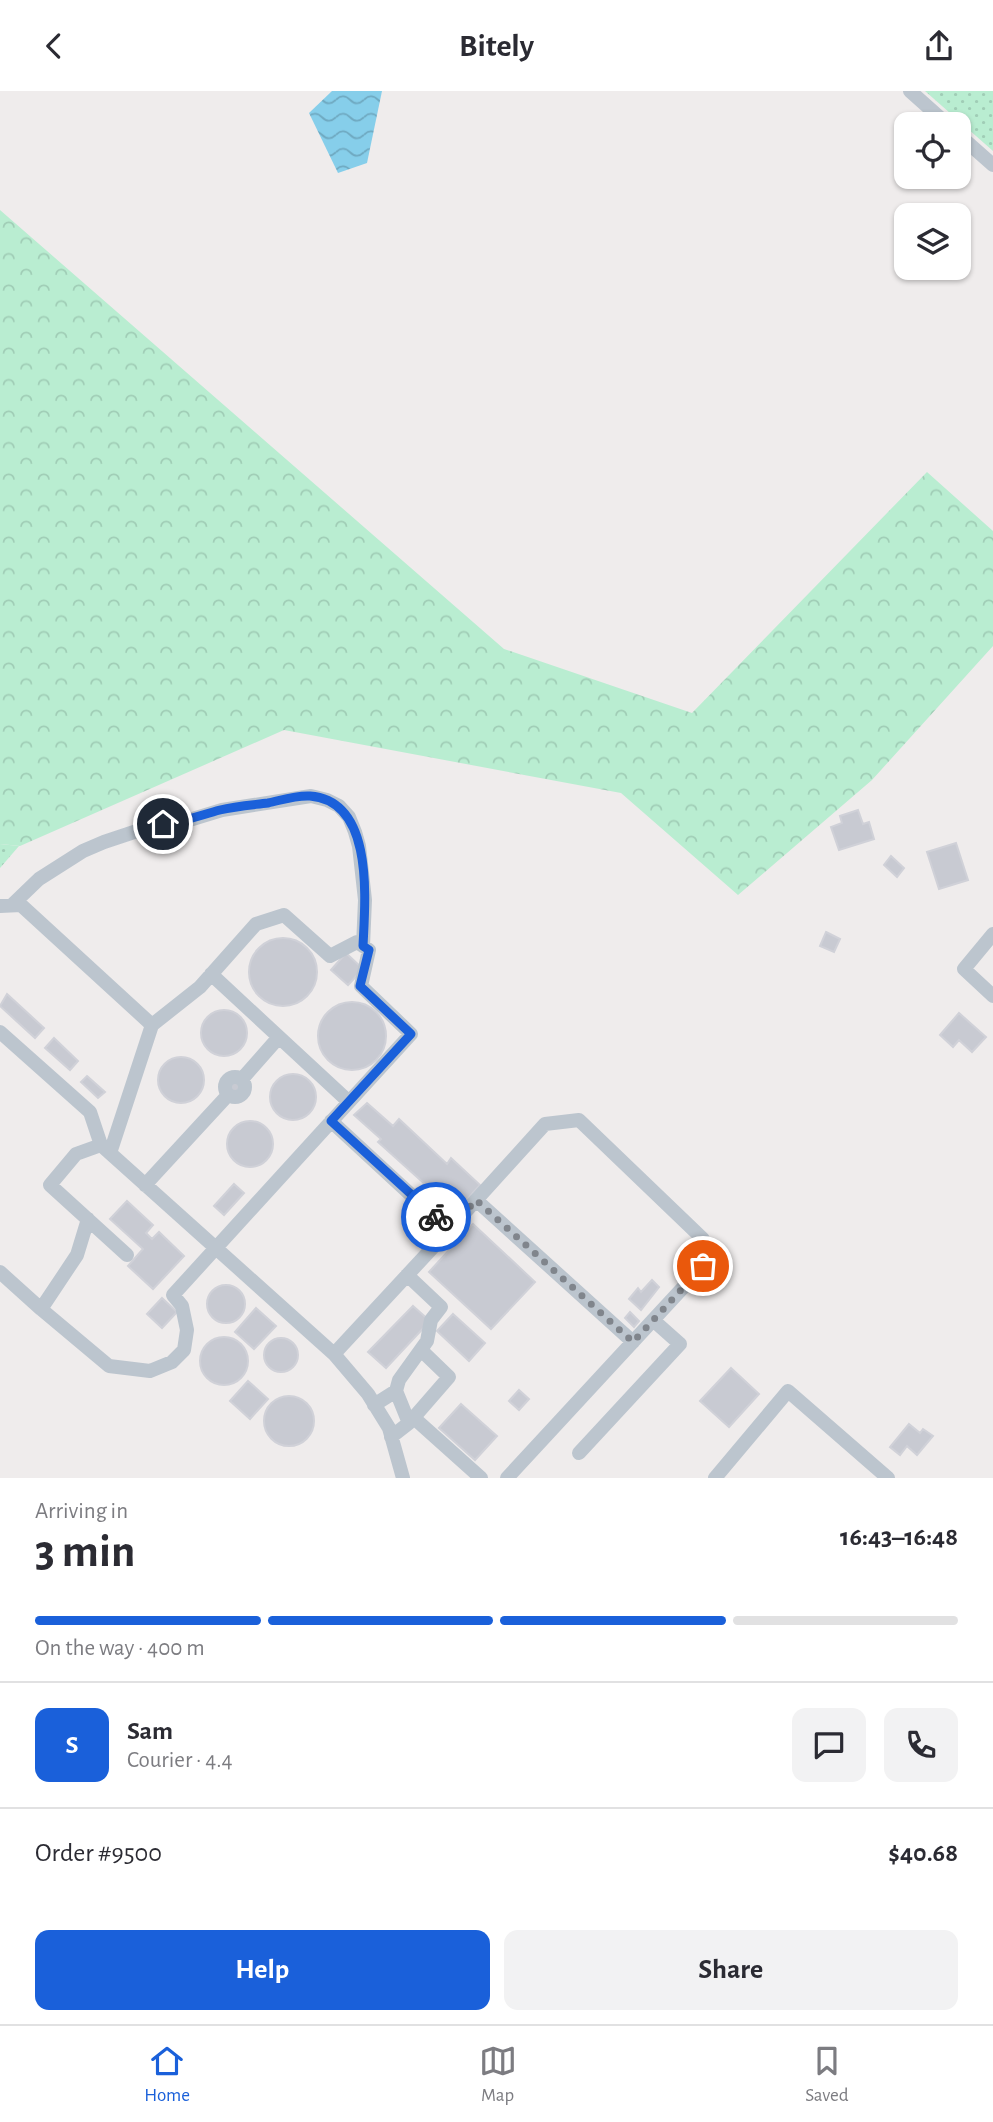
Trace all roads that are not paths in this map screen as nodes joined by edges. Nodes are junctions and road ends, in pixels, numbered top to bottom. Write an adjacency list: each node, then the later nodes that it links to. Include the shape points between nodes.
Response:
1 (909, 91): 2 (street)
2 (933, 112)
3 (971, 146): 4 (street)
4 (993, 165)
5 (6, 905): 7 (street, via 39,879 104,842 222,810 311,796 339,807 355,832 365,900); 10 (street, via 21,905)
6 (993, 935): 9 (street, via 964,969)
7 (363, 946): 8 (street, via 357,942 330,956 284,915 256,924); 13 (street, via 369,950 360,986 411,1034)
8 (211, 974): 10 (street); 12 (street)
9 (993, 996)
10 (152, 1025): 15 (street)
11 (0, 1032): 15 (street, via 90,1112)
12 (279, 1037): 13 (street); 16 (street, via 242,1080 227,1080 228,1095)
13 (348, 1101): 14 (street)
14 (331, 1121): 19 (street); 20 (street)
15 (105, 1149): 16 (street); 18 (street, via 76,1154 50,1185)
16 (145, 1185): 20 (street)
17 (476, 1200): 19 (street); 25 (street, via 545,1123 579,1119 704,1238 703,1266); 26 (street)
18 (88, 1219): 21 (street); 24 (street, via 77,1255)
19 (449, 1230): 23 (street)
20 (216, 1248): 24 (street, via 173,1294 182,1306 187,1330 184,1350 172,1362 150,1371 109,1366); 28 (street)
21 (127, 1255)
22 (0, 1272): 24 (street)
23 (407, 1275): 27 (street, via 441,1307 431,1320); 28 (street)
24 (41, 1309)
25 (653, 1321): 26 (street); 33 (street, via 680,1345)
26 (633, 1342): 36 (street)
27 (421, 1350): 29 (street); 31 (street, via 449,1377)
28 (334, 1354): 30 (street)
29 (396, 1391): 30 (street); 31 (street)
30 (374, 1405): 32 (street)
31 (412, 1420): 32 (street); 35 (street)
32 (391, 1437): 34 (street)
33 (579, 1453)
34 (403, 1478)
35 (481, 1478)
36 (507, 1478)
37 (715, 1478): 38 (street, via 788,1391)
38 (888, 1478)

